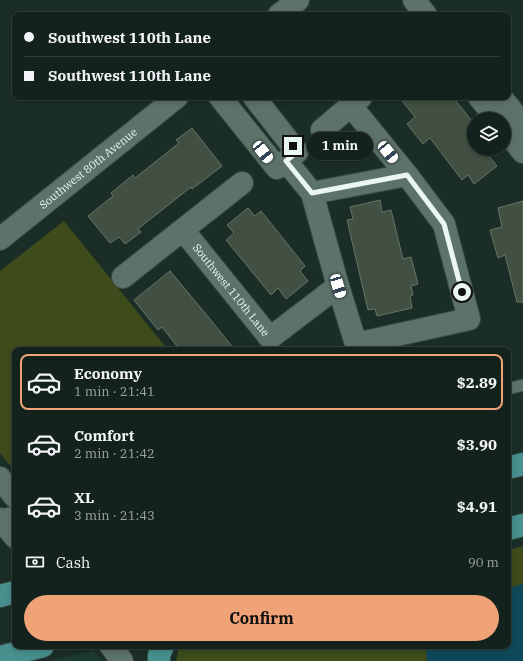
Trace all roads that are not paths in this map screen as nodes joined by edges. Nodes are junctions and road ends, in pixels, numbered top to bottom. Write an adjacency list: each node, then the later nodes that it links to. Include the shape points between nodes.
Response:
1 (298, 0): 3 (street)
2 (414, 0): 4 (street)
3 (283, 12)
4 (424, 12)
5 (173, 100): 21 (street, Southwest 80th Avenue)
6 (223, 100): 16 (street)
7 (256, 100): 16 (street)
8 (481, 100): 11 (street)
9 (503, 100): 12 (street)
10 (356, 101): 13 (street); 17 (street)
11 (491, 112)
12 (523, 125)
13 (322, 130)
14 (511, 137): 15 (street)
15 (523, 152)
16 (287, 160): 19 (street)
17 (407, 175): 19 (street); 23 (street, via 444,224 469,319 356,344)
18 (242, 183): 20 (street)
19 (312, 193): 23 (street)
20 (183, 230): 22 (street); 23 (street, Southwest 110th Lane, via 270,338)
21 (0, 239)
22 (123, 277)
23 (338, 286)
24 (523, 385): 25 (lane)
25 (511, 388)
26 (523, 464): 27 (highway)
27 (511, 467)
28 (0, 478): 29 (street)
29 (12, 493)
30 (12, 513): 31 (lane)
31 (0, 515)
32 (0, 519): 35 (street)
33 (523, 525): 34 (highway)
34 (511, 528)
35 (12, 533)
36 (12, 593): 37 (highway)
37 (0, 596)
38 (31, 649): 41 (highway)
39 (113, 649): 42 (street)
40 (162, 649): 43 (highway)
41 (0, 657)
42 (122, 661)
43 (159, 661)

